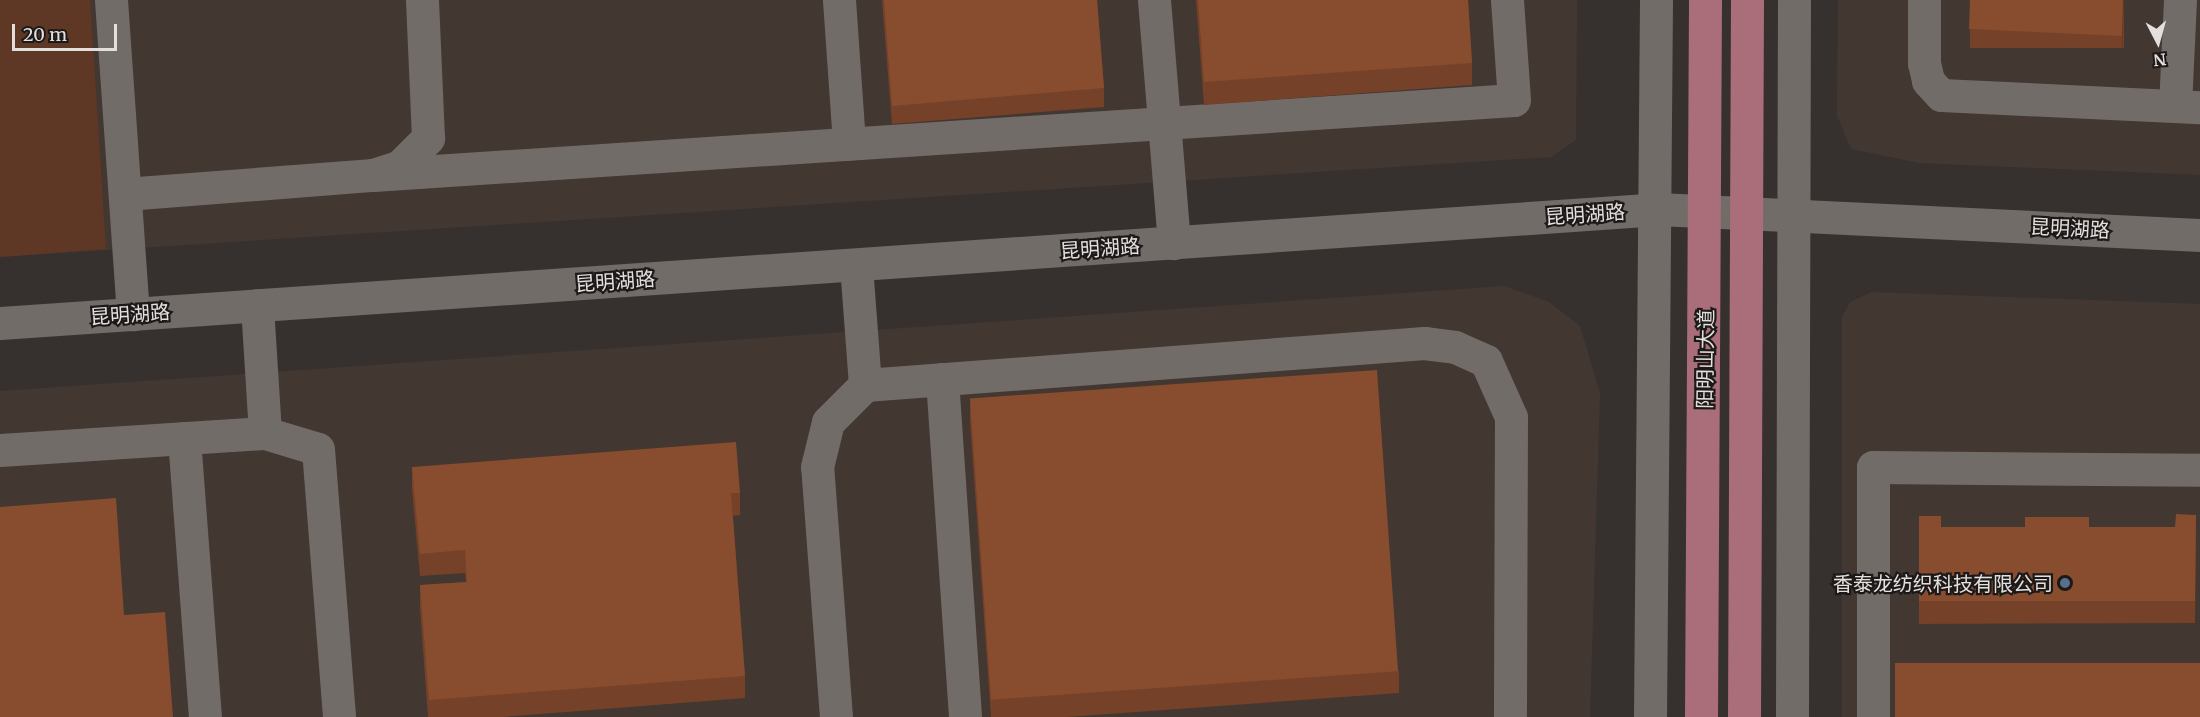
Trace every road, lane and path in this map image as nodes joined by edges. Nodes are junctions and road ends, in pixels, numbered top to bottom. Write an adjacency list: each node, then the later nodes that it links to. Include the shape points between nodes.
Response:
1 (111, 0): 16 (street)
2 (422, 0): 15 (street, via 428,138 400,166)
3 (839, 0): 14 (street)
4 (1154, 0): 13 (street)
5 (1507, 0): 13 (street, via 1514,100)
6 (1656, 0): 17 (street)
7 (1706, 0): 18 (main road, 阳明山大道)
8 (1747, 0): 19 (main road, 阳明山大道)
9 (1794, 0): 20 (street)
10 (1924, 0): 12 (street, via 1924,63 1928,81 1941,94)
11 (2180, 0): 12 (street)
12 (2188, 107)
13 (1164, 123): 14 (street); 22 (street)
14 (849, 144): 15 (street)
15 (373, 175): 16 (street)
16 (125, 194): 25 (street)
17 (1658, 209): 18 (street, 昆明湖路); 22 (street, 昆明湖路); 38 (street)
18 (1706, 209): 19 (street, 昆明湖路); 39 (main road, 阳明山大道)
19 (1747, 209): 20 (street, 昆明湖路); 40 (main road, 阳明山大道)
20 (1793, 213): 21 (street, 昆明湖路); 41 (street)
21 (2200, 235)
22 (1174, 243): 23 (street, 昆明湖路)
23 (856, 265): 24 (street, 昆明湖路); 28 (street)
24 (257, 305): 25 (street, 昆明湖路); 29 (street)
25 (134, 314): 26 (street, 昆明湖路)
26 (0, 323)
27 (942, 379): 28 (street); 36 (street); 37 (street, via 1424,343 1455,347 1486,361 1511,417)
28 (865, 385): 35 (street, via 828,422 817,467)
29 (265, 433): 30 (street); 34 (street, via 318,448)
30 (184, 438): 31 (street); 33 (street)
31 (0, 450)
32 (2200, 470): 42 (street, via 1873,467)
33 (205, 717)
34 (339, 717)
35 (836, 717)
36 (965, 717)
37 (1510, 717)
38 (1650, 717)
39 (1701, 717)
40 (1744, 717)
41 (1792, 717)
42 (1873, 717)

